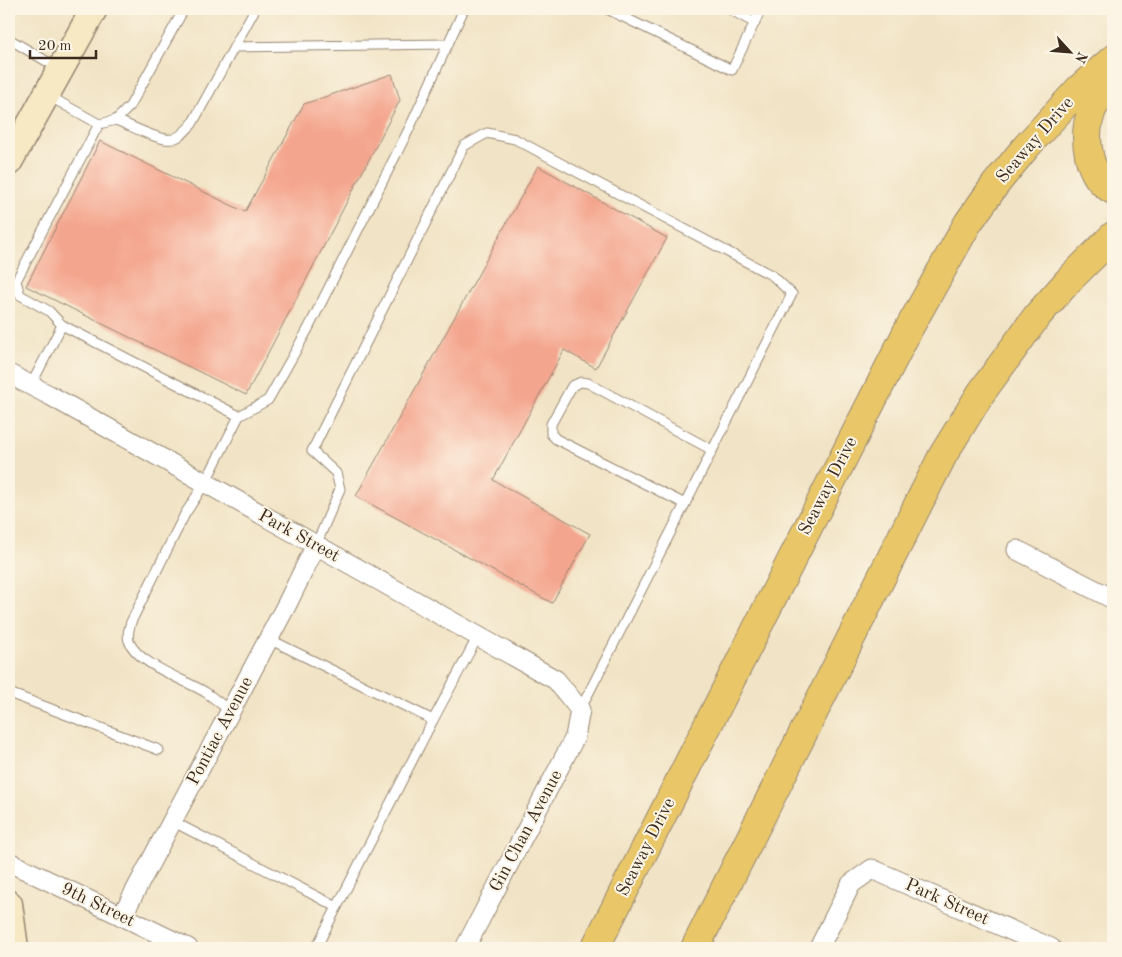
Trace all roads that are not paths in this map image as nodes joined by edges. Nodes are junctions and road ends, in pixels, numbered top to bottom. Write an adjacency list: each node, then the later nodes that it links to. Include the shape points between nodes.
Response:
1 (93, 9): 13 (street)
2 (184, 9): 16 (lane, via 130,106)
3 (255, 9): 11 (lane)
4 (464, 9): 10 (lane)
5 (607, 9): 8 (lane, via 732,70)
6 (729, 9): 8 (lane)
7 (761, 9): 8 (lane)
8 (755, 23)
9 (9, 39): 13 (lane)
10 (448, 44): 11 (lane); 24 (lane, via 410,127 268,400)
11 (234, 47): 16 (lane, via 192,124 183,134 174,139 163,139)
12 (1113, 59): 47 (highway, Seaway Drive, via 1079,89 1026,147 968,223 900,345)
13 (60, 69): 15 (street)
14 (1113, 83): 19 (highway, via 1092,109 1087,145 1097,175)
15 (46, 95): 17 (lane); 18 (street)
16 (116, 120): 17 (lane)
17 (99, 124): 21 (lane, via 16,281 20,295 49,311)
18 (9, 162)
19 (1113, 190)
20 (1113, 236): 48 (highway, via 1037,316 981,393 944,455)
21 (62, 324): 23 (lane); 24 (lane)
22 (9, 374): 23 (street, Park Street)
23 (30, 385): 26 (street, Park Street)
24 (239, 416): 26 (lane)
25 (712, 450): 27 (lane); 27 (lane, via 588,383 572,386 551,424 551,434 556,439); 28 (lane, via 792,294 773,276 515,140 487,133 464,146 312,451 336,472 340,488)
26 (205, 483): 28 (street, Park Street); 35 (lane, via 185,514 131,622 128,638 132,647 152,664 206,693)
27 (685, 504): 34 (lane)
28 (316, 545): 31 (street, Park Street); 32 (street, Pontiac Avenue)
29 (1017, 550): 30 (street)
30 (1113, 599)
31 (478, 636): 34 (street, Park Street, via 556,680); 36 (lane)
32 (269, 639): 35 (street, Pontiac Avenue); 36 (lane)
33 (9, 693): 37 (lane)
34 (580, 710): 46 (street, Gin Chan Avenue, via 575,737)
35 (230, 711): 38 (street, Pontiac Avenue)
36 (433, 720): 41 (lane)
37 (160, 750)
38 (172, 820): 41 (lane); 42 (street, Pontiac Avenue)
39 (9, 862): 42 (street, 9th Street)
40 (9, 904): 43 (street)
41 (337, 907): 45 (lane)
42 (122, 916): 44 (street, 9th Street)
43 (15, 948)
44 (188, 948)
45 (316, 948)
46 (465, 948)
47 (595, 948)
48 (696, 948)
49 (819, 948): 50 (street, Park Street, via 851,884 872,869)
50 (1051, 948)

